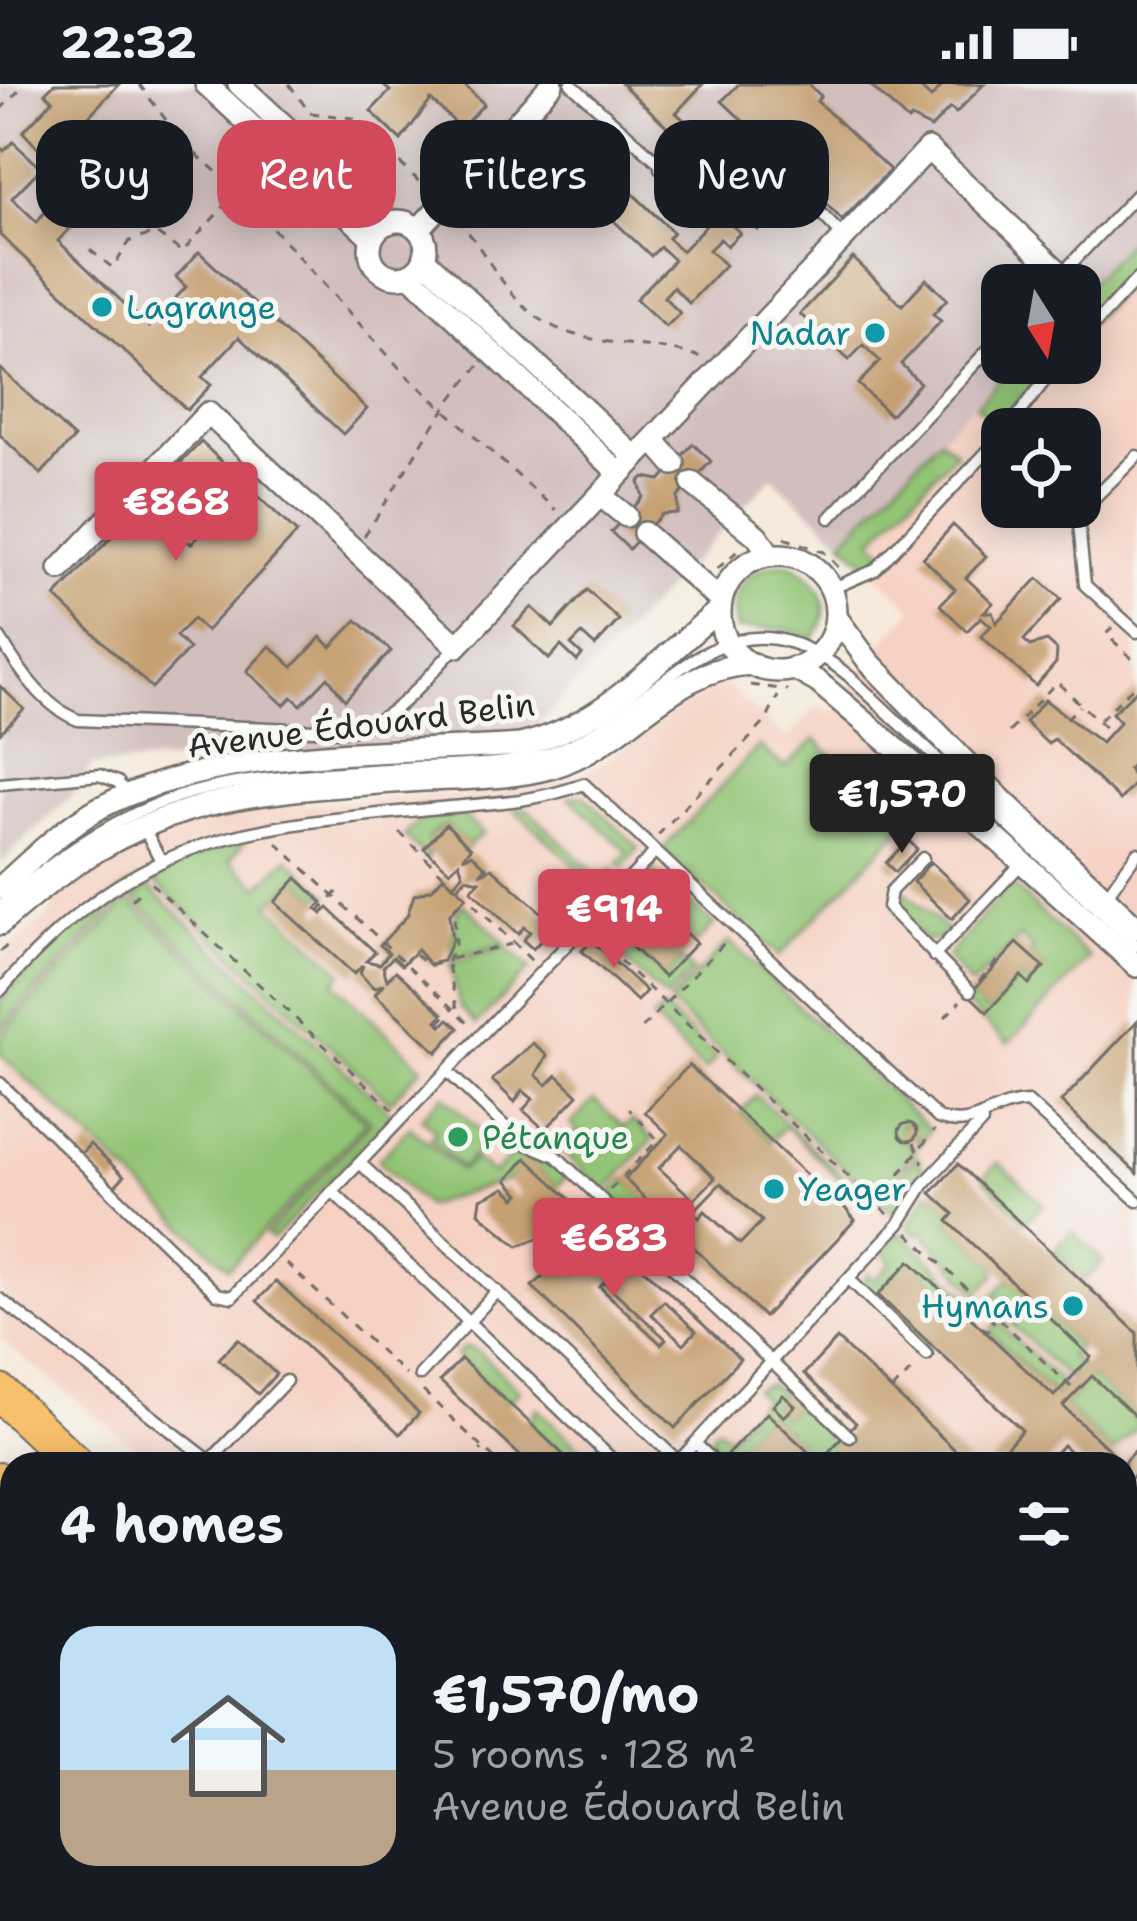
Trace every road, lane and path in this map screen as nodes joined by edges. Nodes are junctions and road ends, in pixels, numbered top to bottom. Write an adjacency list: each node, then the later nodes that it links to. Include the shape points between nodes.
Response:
1 (25, 84): 8 (path)
2 (139, 84): 15 (path, via 184,144)
3 (206, 84): 10 (street)
4 (238, 84): 11 (street)
5 (289, 84): 9 (path)
6 (552, 84): 13 (street)
7 (571, 84): 14 (lane)
8 (0, 110)
9 (310, 113): 12 (path); 16 (path, via 353,118)
10 (254, 120)
11 (266, 120)
12 (303, 120)
13 (520, 120)
14 (653, 162): 24 (lane, via 675,170 729,150 753,154)
15 (217, 172)
16 (420, 182)
17 (1137, 194): 27 (lane)
18 (217, 213): 25 (path, via 182,252 156,233 137,235 113,268)
19 (272, 228): 33 (path, via 405,374)
20 (377, 228): 23 (street)
21 (461, 228): 32 (path, via 530,312 577,334)
22 (418, 230): 23 (street, via 404,222); 28 (street, via 425,244)
23 (380, 231): 28 (street, via 375,266 391,277)
24 (845, 238): 26 (street, via 928,148); 32 (street)
25 (90, 250)
26 (1040, 264)
27 (1071, 264)
28 (417, 267): 38 (street)
29 (1137, 279): 30 (lane)
30 (1101, 318)
31 (981, 357): 43 (lane)
32 (724, 366): 34 (street)
33 (444, 405): 44 (path); 48 (path)
34 (654, 441): 37 (street); 38 (street)
35 (1137, 456): 40 (lane)
36 (981, 458): 50 (lane, via 875,571)
37 (674, 464)
38 (627, 465): 41 (street)
39 (692, 482): 47 (street)
40 (1101, 491)
41 (600, 494): 42 (street); 44 (street)
42 (626, 516)
43 (830, 518)
44 (572, 524): 57 (street)
45 (1079, 528): 53 (lane, via 1085,585)
46 (644, 533): 51 (street)
47 (764, 548): 50 (street); 50 (path, via 801,540 824,552); 51 (street, Avenue Édouard Belin); 51 (path, via 727,556)
48 (355, 550): 49 (street, via 208,413); 57 (street)
49 (60, 569)
50 (839, 585): 52 (street)
51 (716, 600): 56 (street); 70 (street, Avenue Édouard Belin, via 623,692 552,737 520,746 250,764)
52 (836, 617): 58 (street); 86 (street, via 1001,800)
53 (1121, 618): 54 (lane); 59 (path, via 1106,634)
54 (1137, 632)
55 (0, 638): 57 (lane, via 24,675 78,720 339,731 390,715)
56 (728, 642): 58 (lane, via 768,639); 60 (street); 70 (lane, via 683,663 594,732 546,754 222,783)
57 (457, 646)
58 (819, 653): 61 (street); 95 (lane)
59 (1137, 663)
60 (747, 673): 61 (street); 61 (path); 70 (street, Avenue Édouard Belin, via 709,670 603,743 549,768)
61 (797, 678): 77 (street, via 818,682)
62 (1137, 683): 66 (path)
63 (778, 697): 73 (path, via 766,722)
64 (1081, 705): 65 (path); 66 (path); 67 (path, via 1057,682)
65 (1066, 719)
66 (1099, 721): 68 (path)
67 (1009, 731)
68 (1111, 733)
69 (0, 784): 70 (lane, via 99,775 118,782)
70 (135, 810): 76 (lane); 81 (street, Avenue Édouard Belin, via 69,827); 88 (lane, via 81,839); 90 (street, Avenue Édouard Belin)
71 (399, 832): 83 (path)
72 (276, 842): 79 (path)
73 (652, 848): 76 (lane, via 584,784 546,798 245,830); 91 (lane); 93 (lane)
74 (1137, 853): 86 (lane)
75 (923, 858): 96 (lane, via 887,902)
76 (160, 859): 101 (lane, via 78,912)
77 (1024, 860): 96 (lane); 99 (street)
78 (313, 862): 79 (path)
79 (304, 870): 84 (path)
80 (466, 878): 83 (path)
81 (0, 888)
82 (340, 888): 84 (path)
83 (457, 888): 85 (path)
84 (333, 896): 89 (path); 98 (path)
85 (465, 896): 94 (path); 97 (path, via 454,909)
86 (1106, 898): 92 (street)
87 (132, 900): 111 (path, via 149,882)
88 (0, 906)
89 (319, 912)
90 (0, 924)
91 (584, 926): 100 (lane); 103 (path)
92 (1137, 928)
93 (736, 931): 103 (path); 112 (lane)
94 (515, 944): 97 (path); 100 (path, via 536,965)
95 (1137, 946)
96 (934, 956): 102 (lane)
97 (448, 961): 98 (path, via 429,966 413,953); 104 (path)
98 (402, 965): 104 (path)
99 (1137, 966)
100 (535, 979): 107 (lane)
101 (0, 991)
102 (970, 991)
103 (665, 1004): 106 (path); 123 (path)
104 (456, 1008): 105 (path); 107 (path)
105 (439, 1023)
106 (642, 1028)
107 (481, 1035): 108 (lane)
108 (447, 1071): 111 (lane); 121 (lane, via 520,1141 556,1156)
109 (0, 1083): 125 (lane, via 217,1294 237,1294)
110 (629, 1109): 115 (path)
111 (403, 1120): 118 (lane)
112 (944, 1120): 113 (lane); 117 (path)
113 (984, 1120): 122 (lane, via 1009,1102 1028,1102); 124 (lane)
114 (666, 1131): 115 (path)
115 (658, 1140): 121 (path)
116 (914, 1143): 117 (path)
117 (917, 1152): 119 (path); 123 (path)
118 (362, 1165): 120 (lane); 127 (lane)
119 (924, 1166)
120 (334, 1193): 125 (lane); 130 (lane)
121 (602, 1198): 132 (lane)
122 (1137, 1201)
123 (876, 1202): 124 (path)
124 (899, 1224): 126 (lane); 129 (path)
125 (276, 1253): 133 (path)
126 (849, 1279): 131 (lane); 132 (lane)
127 (496, 1291): 130 (lane); 149 (lane)
128 (0, 1299): 144 (lane)
129 (977, 1302): 129 (path, via 966,1314 987,1331 995,1323); 135 (path)
130 (469, 1322): 133 (lane); 148 (lane)
131 (927, 1355): 136 (path)
132 (772, 1361): 139 (lane); 140 (lane)
133 (415, 1377): 141 (path)
134 (286, 1382): 145 (lane)
135 (1071, 1387)
136 (892, 1390)
137 (0, 1393): 143 (highway)
138 (0, 1420): 142 (highway)
139 (850, 1437)
140 (695, 1443): 150 (lane); 151 (lane)
141 (484, 1448): 146 (path); 147 (path)
142 (43, 1452)
143 (62, 1452)
144 (198, 1452)
145 (222, 1452)
146 (480, 1452)
147 (488, 1452)
148 (604, 1452)
149 (665, 1452)
150 (687, 1452)
151 (704, 1452)

